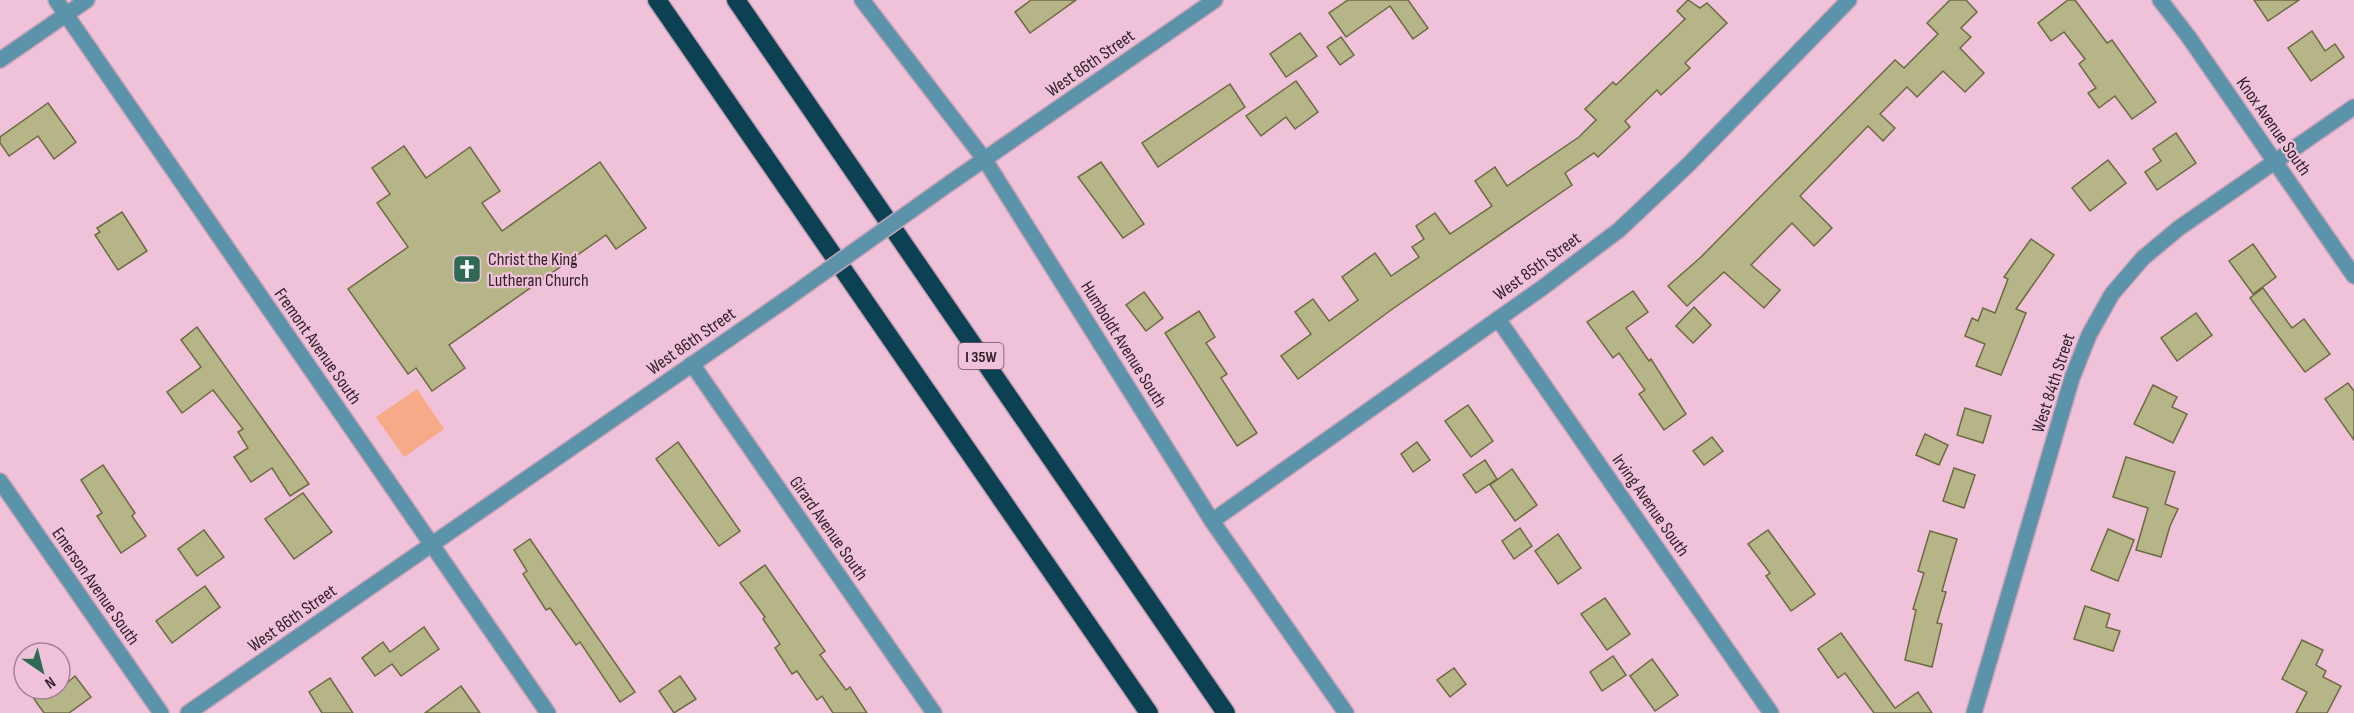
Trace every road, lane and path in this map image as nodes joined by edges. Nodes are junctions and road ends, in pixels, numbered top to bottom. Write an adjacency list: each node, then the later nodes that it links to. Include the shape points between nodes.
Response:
1 (56, 0): 9 (street, Fremont Avenue South)
2 (87, 0): 9 (street)
3 (657, 0): 24 (highway)
4 (736, 0): 25 (highway, I 35W)
5 (862, 0): 12 (street, Humboldt Avenue South)
6 (1215, 0): 12 (street, West 86th Street)
7 (1849, 0): 15 (street, West 85th Street, via 1619,230)
8 (2160, 0): 13 (street, Knox Avenue South)
9 (66, 14): 10 (street); 19 (street, Fremont Avenue South)
10 (0, 60)
11 (2354, 107): 13 (street, West 84th Street)
12 (985, 160): 16 (street, West 86th Street, bridge); 18 (street, Humboldt Avenue South)
13 (2275, 162): 14 (street, Knox Avenue South); 28 (street, West 84th Street, via 2179,228 2143,258 2112,294 2089,335 2072,378)
14 (2354, 276)
15 (1498, 319): 18 (street, West 85th Street); 27 (street, Irving Avenue South)
16 (693, 364): 19 (street, West 86th Street); 23 (street, Girard Avenue South)
17 (0, 481): 20 (street, Emerson Avenue South)
18 (1212, 521): 26 (street, Humboldt Avenue South)
19 (432, 545): 21 (street, West 86th Street); 22 (street, Fremont Avenue South)
20 (161, 713)
21 (188, 713)
22 (548, 713)
23 (934, 713)
24 (1149, 713)
25 (1226, 713)
26 (1346, 713)
27 (1772, 713)
28 (1974, 713)

